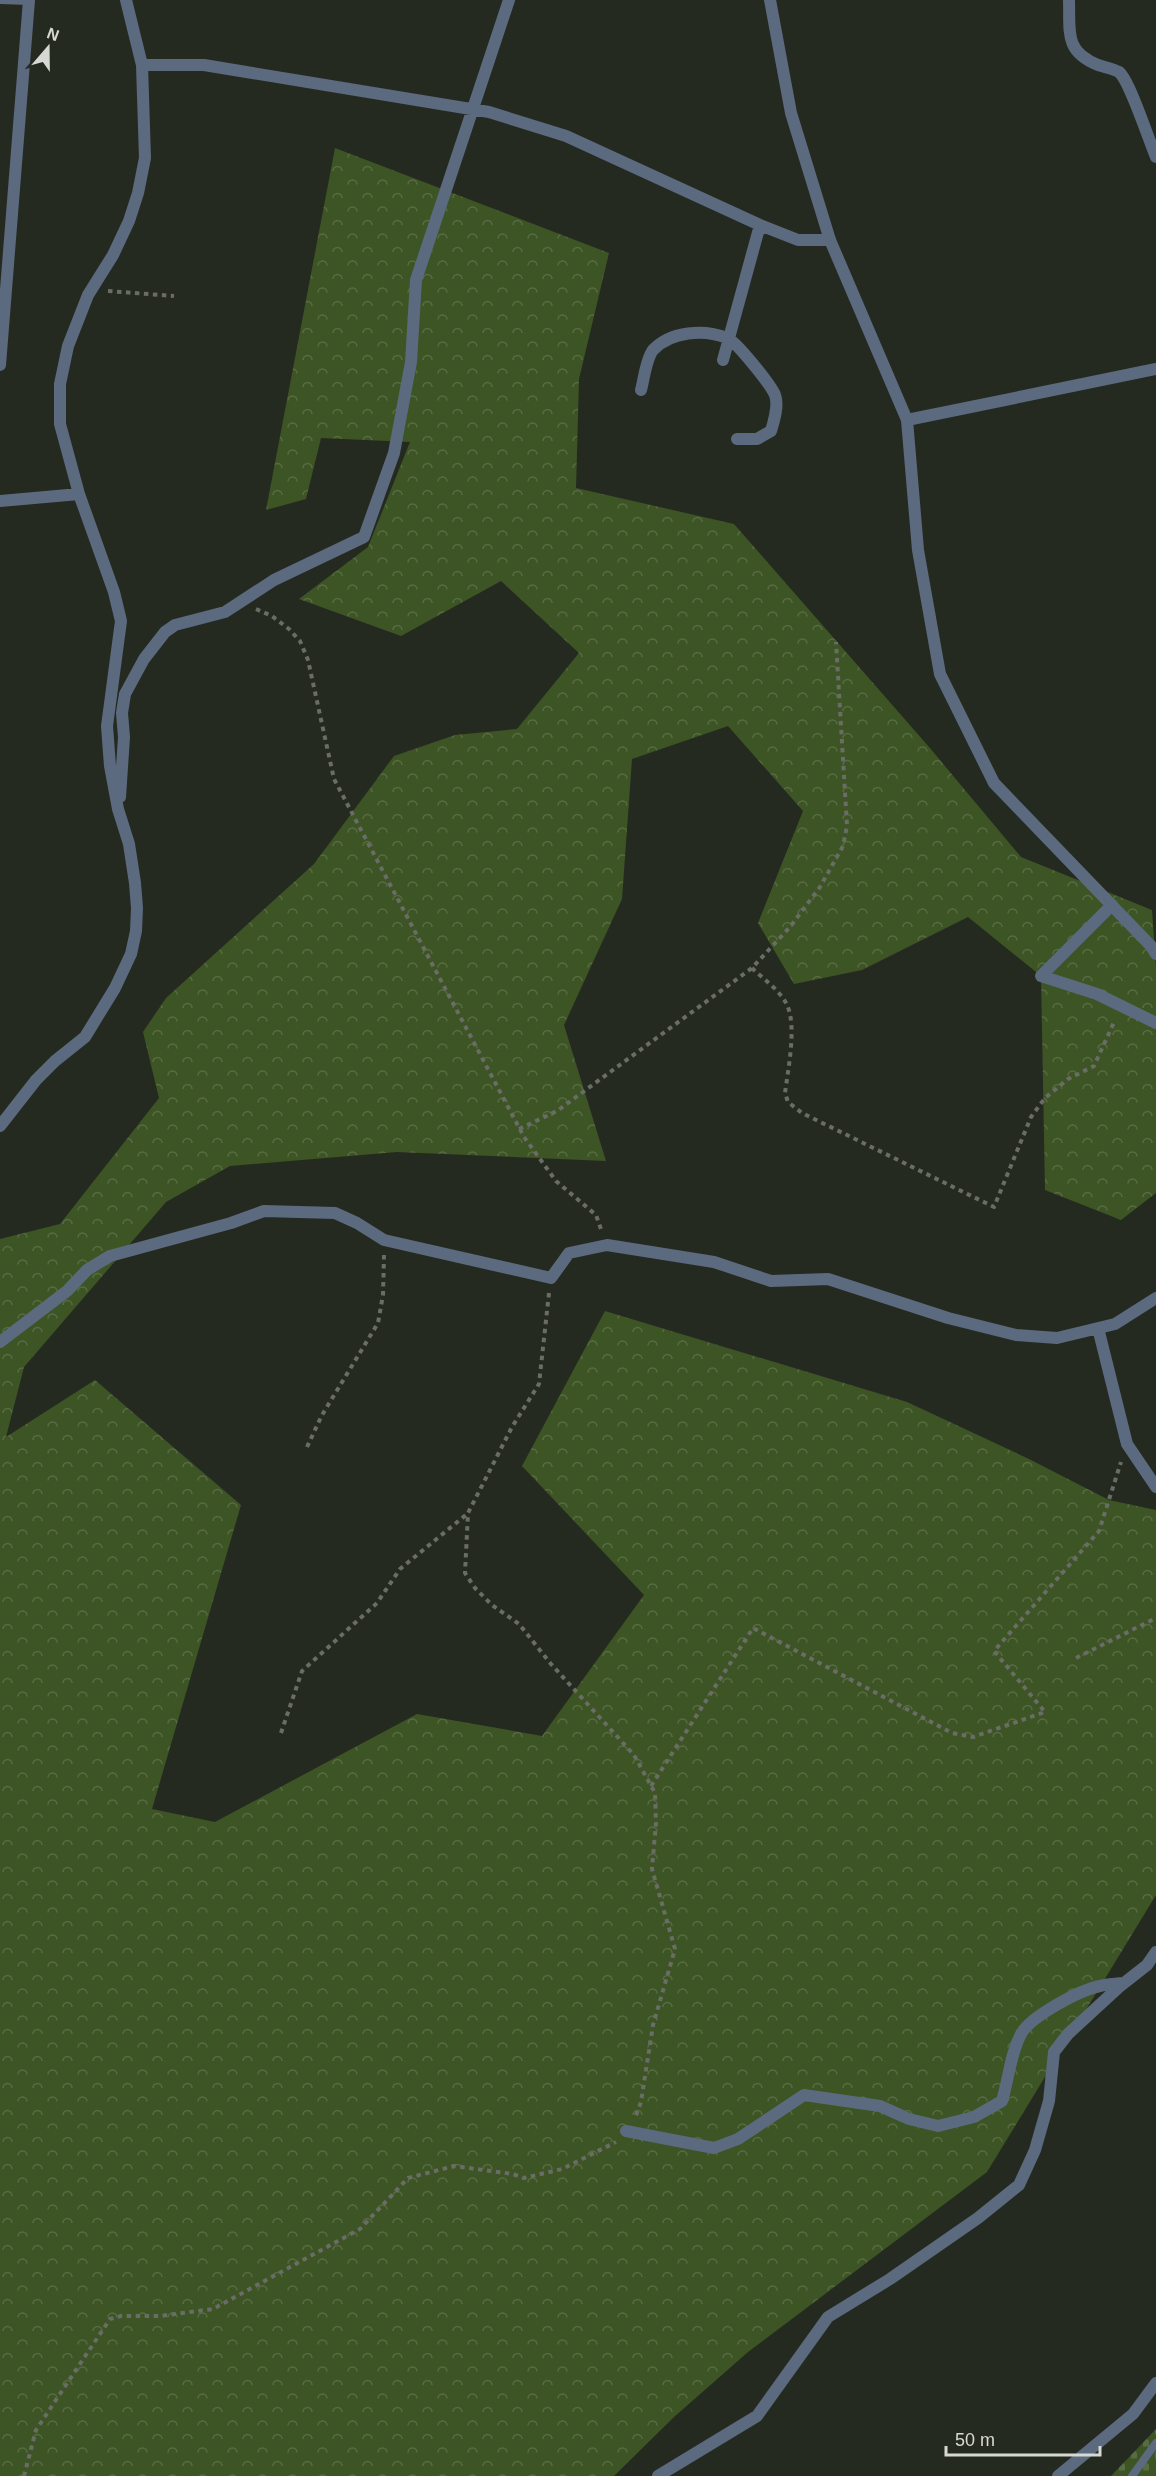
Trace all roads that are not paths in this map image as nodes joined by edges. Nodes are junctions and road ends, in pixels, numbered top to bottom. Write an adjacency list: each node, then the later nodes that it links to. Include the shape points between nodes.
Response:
1 (2, 0): 6 (lane)
2 (126, 0): 7 (street)
3 (509, 0): 8 (street)
4 (770, 0): 11 (street, via 791,113)
5 (1069, 0): 9 (street, via 1070,36 1075,51 1083,59 1119,72 1131,92)
6 (29, 1): 14 (street)
7 (142, 65): 8 (street, via 204,65); 19 (street, via 145,158 138,193 113,255 92,290 68,346 60,384 60,423)
8 (471, 109): 10 (street, via 566,136); 21 (street, via 416,280 411,362 394,453 364,537 274,580 225,612 175,625 165,632 125,694)
9 (1156, 158)
10 (760, 225): 11 (street, via 798,240); 12 (street)
11 (830, 240): 17 (street)
12 (729, 338): 13 (street); 16 (street, via 696,333 669,337 652,352); 18 (street, via 776,396 771,431 757,439)
13 (723, 360)
14 (0, 365)
15 (1156, 369): 17 (street)
16 (641, 390)
17 (907, 420): 22 (street, via 918,550 940,674 994,783)
18 (737, 439)
19 (79, 494): 20 (street); 21 (street, via 121,621 107,726)
20 (0, 501)
21 (118, 809): 25 (street, via 129,844 137,908 131,954 85,1037 36,1080)
22 (1112, 905): 23 (street); 24 (street, via 1041,976 1097,994)
23 (1154, 948)
24 (1156, 1023)
25 (0, 1126)
26 (1156, 1298): 27 (street, via 1114,1324)
27 (1098, 1328): 28 (street, via 1057,1338 1016,1335 957,1321 828,1279 771,1281 714,1262 608,1245 569,1253 551,1278 384,1240 335,1213 264,1211 110,1256 87,1270 67,1291); 29 (street, via 1127,1444)
28 (0, 1342)
29 (1156, 1487)
30 (1156, 1952): 31 (street, via 1148,1965)
31 (1124, 1983): 32 (street, via 1099,1986 1050,2007 1022,2031 1010,2061 1002,2101 974,2117 938,2126 880,2106 804,2095 738,2139 714,2148); 35 (street, via 1054,2052 1049,2101 1035,2150 1019,2185 890,2279 828,2317 757,2416)
32 (626, 2132)
33 (1156, 2383): 36 (street, via 1133,2414)
34 (1156, 2443): 37 (lane)
35 (658, 2476)
36 (1058, 2476)
37 (1132, 2476)

